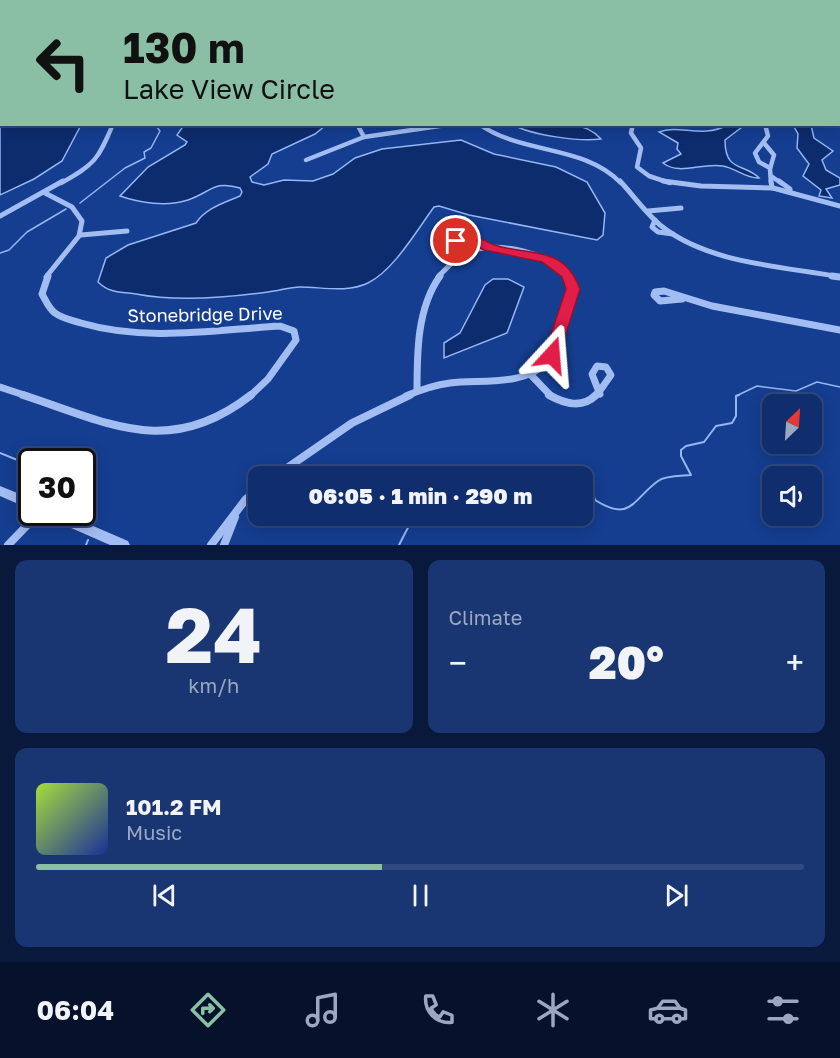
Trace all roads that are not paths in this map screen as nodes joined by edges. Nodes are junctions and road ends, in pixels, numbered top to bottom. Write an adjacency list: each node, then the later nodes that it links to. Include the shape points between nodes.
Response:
1 (112, 126): 16 (street, via 95,161)
2 (358, 126): 9 (street)
3 (422, 126): 8 (street)
4 (439, 126): 8 (street)
5 (482, 126): 19 (street, via 505,139 594,163 616,177)
6 (633, 126): 14 (street, via 632,133 641,148 636,164 648,176 712,186)
7 (766, 126): 10 (street, via 768,136)
8 (375, 135): 9 (street)
9 (364, 137): 11 (street)
10 (764, 143): 12 (street, via 774,155); 12 (street, via 755,153 759,162)
11 (306, 160)
12 (770, 168): 13 (street)
13 (771, 176): 14 (street); 15 (street)
14 (772, 188): 15 (street)
15 (790, 192): 17 (street)
16 (45, 193): 20 (street); 22 (street, via 78,210)
17 (840, 206)
18 (681, 208): 19 (street)
19 (648, 211): 25 (street, via 655,220 652,227 658,232 712,250)
20 (0, 216)
21 (127, 231): 22 (street)
22 (81, 236): 29 (street, Stonebridge Drive, via 51,269 42,292 46,304 59,315 126,333 280,327 291,329 297,337 278,369 243,402 208,421 174,431 129,429)
23 (489, 248): 24 (street, via 471,250); 24 (street, via 472,239 456,241 451,249); 28 (street, via 546,259 562,269 573,283 552,355)
24 (456, 258): 30 (street, via 437,281 422,315 415,357)
25 (840, 277)
26 (682, 299): 27 (street, via 777,321)
27 (840, 330)
28 (530, 374): 30 (street, via 459,381); 31 (street, via 542,391 561,402 590,403)
29 (0, 387)
30 (417, 392): 32 (street, via 368,412)
31 (600, 393)
32 (290, 466)
33 (0, 490): 34 (street)
34 (18, 498)
35 (248, 499): 36 (street)
36 (237, 511): 41 (street); 42 (street)
37 (26, 526): 39 (street)
38 (80, 526): 40 (street)
39 (8, 545)
40 (124, 545)
41 (211, 545)
42 (224, 545)

